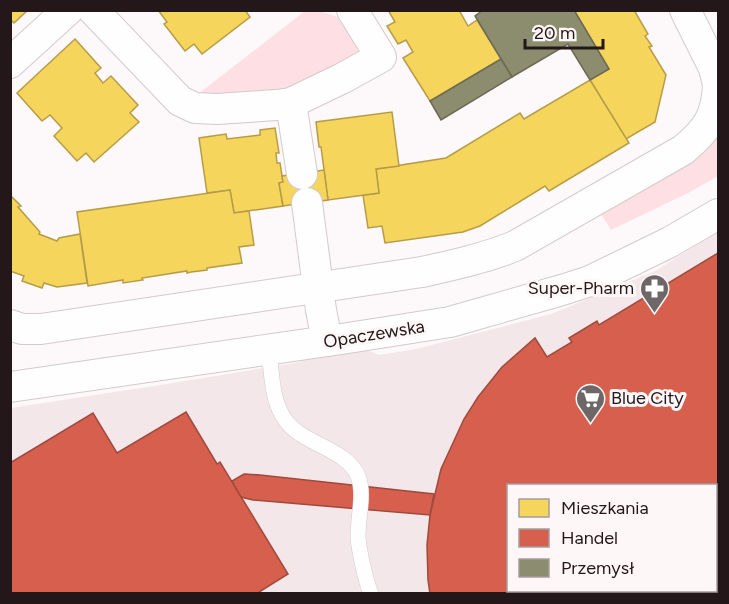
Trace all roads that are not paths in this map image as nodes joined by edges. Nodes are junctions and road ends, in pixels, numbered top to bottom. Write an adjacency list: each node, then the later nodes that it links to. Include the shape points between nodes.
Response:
1 (68, 10): 5 (street)
2 (93, 10): 7 (street, via 180,101 195,108 217,109)
3 (352, 10): 7 (street, via 381,57)
4 (685, 10): 6 (street, via 714,68)
5 (10, 63)
6 (718, 85): 11 (street, via 711,121 683,150 515,246 422,272)
7 (291, 103): 8 (street)
8 (302, 174)
9 (307, 203): 11 (street)
10 (718, 214): 13 (street, Opaczewska, via 670,243 561,291 450,322)
11 (319, 287): 12 (street, via 41,329); 13 (street)
12 (10, 325)
13 (327, 341): 14 (street, Opaczewska)
14 (269, 350): 15 (street, Opaczewska); 16 (lane, via 273,387 285,420 297,433 347,461 357,473 361,488 358,538)
15 (10, 387)
16 (371, 594)

